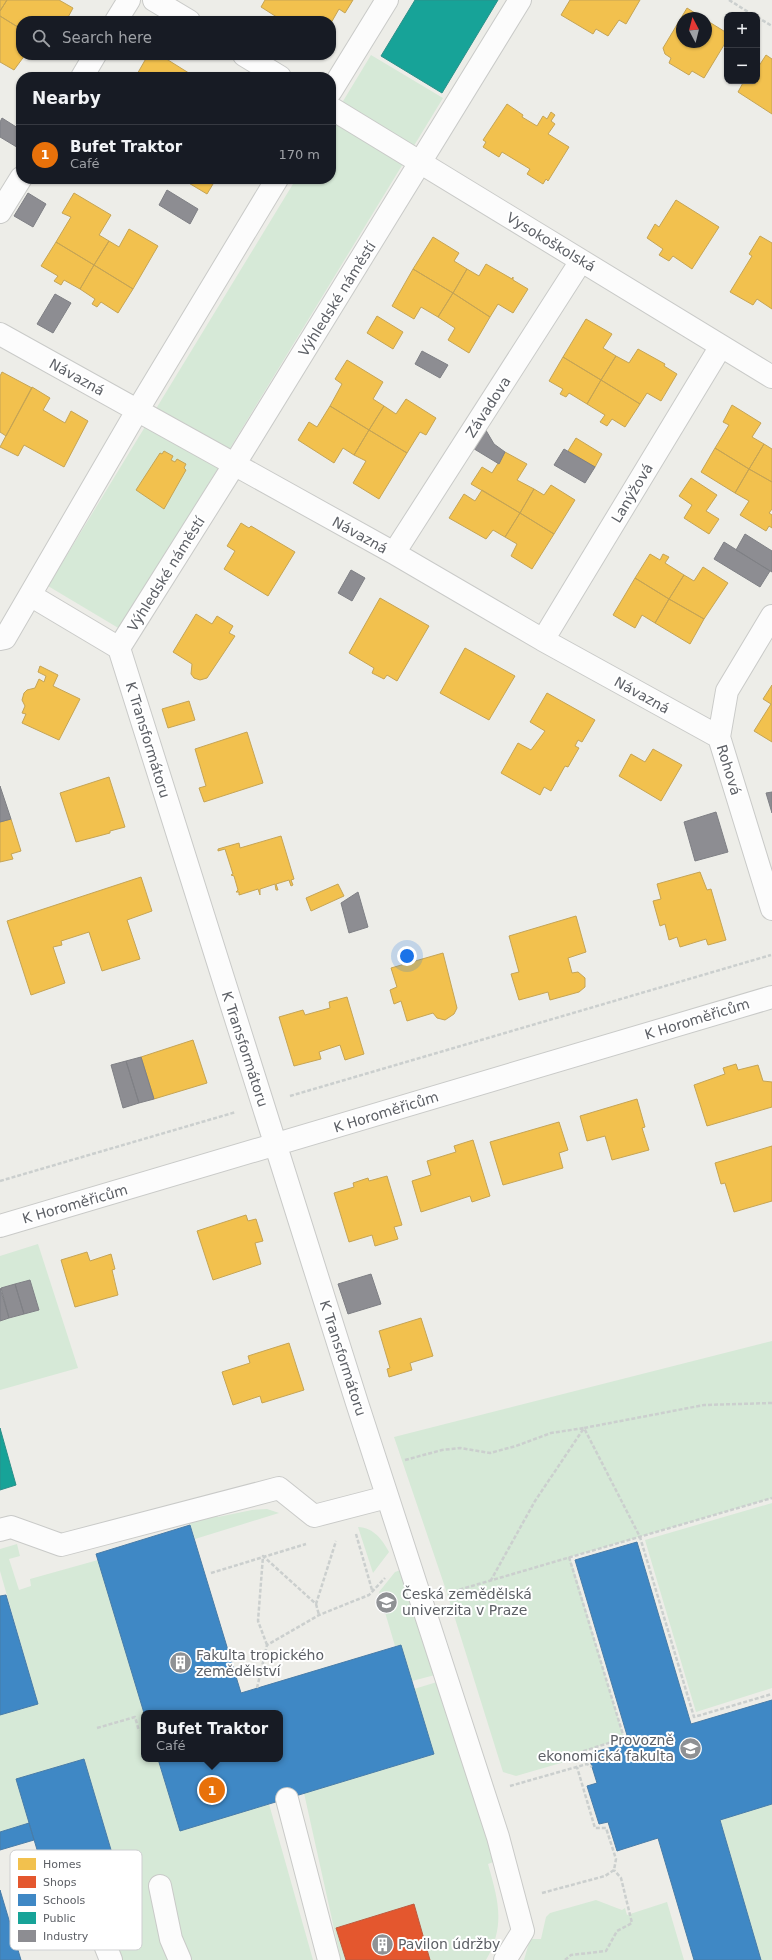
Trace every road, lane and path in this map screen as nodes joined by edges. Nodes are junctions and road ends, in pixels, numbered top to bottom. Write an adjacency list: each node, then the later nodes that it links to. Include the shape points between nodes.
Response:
1 (129, 0): 7 (street)
2 (154, 0): 8 (street)
3 (387, 0): 15 (street)
4 (520, 0): 17 (street, Výhledské náměstí)
5 (729, 0): 6 (path)
6 (749, 12)
7 (119, 16)
8 (181, 16)
9 (760, 19): 10 (path)
10 (772, 26)
11 (92, 60): 13 (street)
12 (252, 60): 14 (street)
13 (85, 72)
14 (272, 72)
15 (336, 83)
16 (336, 111): 17 (street, Vysokoškolská)
17 (421, 163): 21 (street, Vysokoškolská); 26 (street, Výhledské náměstí)
18 (17, 184): 20 (street)
19 (274, 184): 25 (street)
20 (0, 212)
21 (581, 261): 23 (street, Vysokoškolská); 27 (street, Závadova)
22 (0, 334): 25 (street, Návazná)
23 (722, 346): 24 (street, Vysokoškolská); 31 (street, Lanýžová)
24 (772, 377)
25 (137, 411): 26 (street, Návazná); 28 (street)
26 (234, 466): 27 (street, Návazná); 32 (street, Výhledské náměstí)
27 (394, 553): 31 (street, Návazná)
28 (30, 595): 30 (street, via 5,638); 32 (street)
29 (772, 616): 33 (street, Rohová, via 727,691)
30 (0, 639)
31 (543, 640): 33 (street, Návazná)
32 (119, 648): 38 (street, K Transformátoru)
33 (719, 737): 34 (street, Rohová)
34 (772, 909)
35 (771, 955): 37 (path)
36 (772, 997): 39 (street, K Horoměřicům)
37 (288, 1096)
38 (263, 1104): 39 (street, K Transformátoru); 40 (path)
39 (276, 1144): 41 (street, K Horoměřicům); 45 (street, K Transformátoru)
40 (0, 1181)
41 (0, 1226)
42 (772, 1403): 43 (path, via 704,1405)
43 (584, 1428): 44 (path, via 551,1433 490,1453 460,1448); 50 (path); 56 (path, via 535,1501)
44 (402, 1461)
45 (387, 1497): 47 (street, via 314,1516 280,1488 61,1544 12,1527); 53 (street, K Transformátoru)
46 (772, 1498): 50 (path)
47 (0, 1530)
48 (355, 1530): 57 (path)
49 (338, 1534): 59 (path)
50 (640, 1537): 54 (path); 63 (path, via 694,1717)
51 (313, 1542): 52 (path)
52 (263, 1556): 55 (path); 59 (path); 61 (path, via 258,1621)
53 (407, 1556): 57 (path); 76 (street, K Transformátoru, via 498,1837 523,1930)
54 (569, 1557): 56 (path); 66 (path, via 624,1738 584,1751)
55 (211, 1573)
56 (491, 1580): 58 (path)
57 (372, 1591): 60 (path, via 369,1595)
58 (447, 1594)
59 (316, 1604): 60 (path)
60 (319, 1615): 61 (path)
61 (267, 1644): 62 (path)
62 (257, 1688)
63 (772, 1694)
64 (97, 1728): 65 (path, via 135,1717)
65 (139, 1731)
66 (587, 1764)
67 (577, 1767): 69 (path, via 596,1828 606,1828 616,1859)
68 (287, 1799): 75 (street)
69 (614, 1870): 71 (path, via 605,1876); 77 (path, via 621,1878 632,1923 617,1931 606,1951 571,1955)
70 (160, 1886): 74 (street, via 171,1939)
71 (539, 1894)
72 (107, 1950): 73 (street)
73 (111, 1960)
74 (180, 1960)
75 (329, 1960)
76 (505, 1960)
77 (565, 1960)

